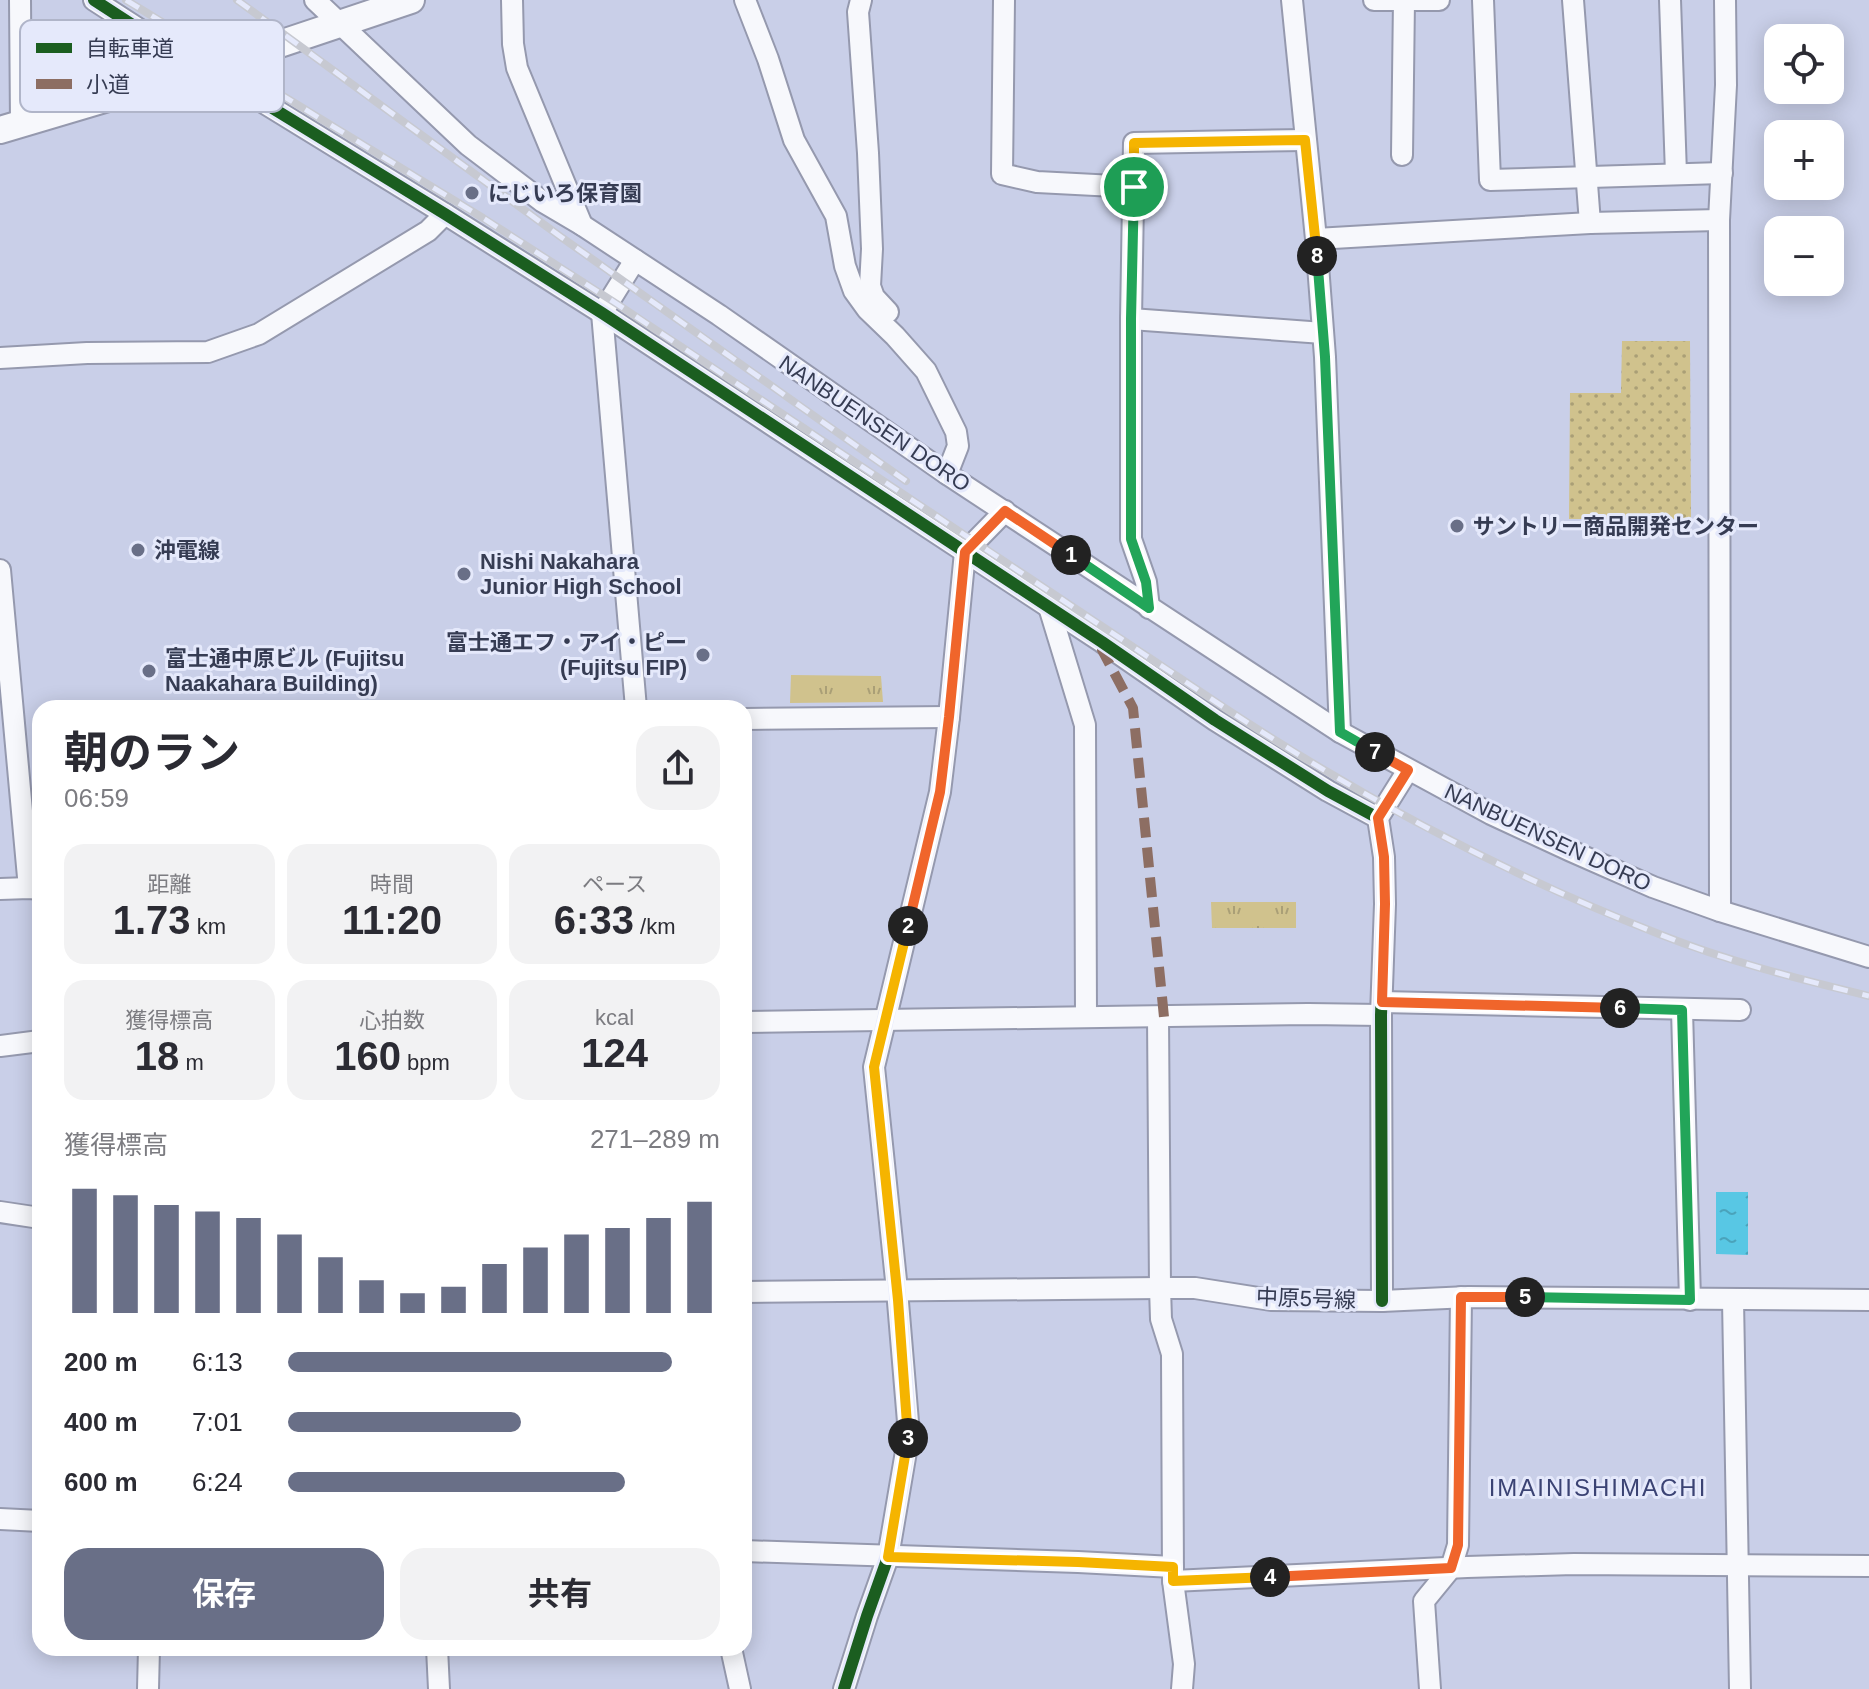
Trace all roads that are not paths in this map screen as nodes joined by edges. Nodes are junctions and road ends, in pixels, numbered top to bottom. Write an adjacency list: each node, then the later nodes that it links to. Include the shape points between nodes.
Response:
1 (20, 0): 22 (street)
2 (94, 0): 17 (street)
3 (315, 0): 18 (street, NANBUENSEN DORO)
4 (411, 0): 18 (main road)
5 (512, 0): 32 (street, via 517,68)
6 (745, 0): 38 (street, via 794,140 836,216 854,291)
7 (861, 0): 38 (street, via 870,286 890,315)
8 (1004, 0): 28 (street, via 1002,174 1037,182)
9 (1292, 0): 23 (street)
10 (1374, 0): 11 (street)
11 (1404, 0): 12 (street); 24 (street)
12 (1439, 0)
13 (1483, 0): 27 (street, via 1490,180)
14 (1573, 0): 27 (street)
15 (1670, 0): 26 (street)
16 (1725, 0): 25 (street)
17 (125, 20)
18 (340, 23): 19 (main road); 32 (street, NANBUENSEN DORO, via 468,145)
19 (284, 42)
20 (58, 112): 22 (main road)
21 (279, 112): 29 (street)
22 (10, 126)
23 (1305, 140): 28 (street, via 1134,143); 33 (street)
24 (1402, 155)
25 (1722, 173): 26 (street); 30 (street)
26 (1676, 174): 27 (street)
27 (1587, 177): 31 (street)
28 (1134, 187): 36 (street)
29 (445, 214): 35 (street); 39 (street, via 428,231 259,334 208,352)
30 (1719, 220): 31 (street); 56 (street)
31 (1590, 223): 33 (street)
32 (582, 225): 34 (street, NANBUENSEN DORO)
33 (1316, 239): 37 (street)
34 (635, 260): 35 (street); 40 (street, NANBUENSEN DORO)
35 (602, 313): 42 (street); 47 (street)
36 (1131, 319): 37 (street); 45 (street, via 1131,539)
37 (1323, 333): 50 (street)
38 (895, 336): 40 (street, via 926,371 956,432 958,446)
39 (0, 358)
40 (947, 474): 41 (street, NANBUENSEN DORO)
41 (1005, 511): 42 (street); 45 (street, NANBUENSEN DORO)
42 (965, 552): 44 (street); 48 (street)
43 (0, 570): 46 (street)
44 (1049, 607): 52 (street, via 1270,755); 61 (street, via 1085,725)
45 (1149, 608): 50 (street, NANBUENSEN DORO)
46 (4, 635): 53 (street)
47 (635, 700)
48 (949, 717): 49 (street); 63 (street, via 940,792)
49 (752, 719)
50 (1340, 732): 51 (street, NANBUENSEN DORO)
51 (1408, 770): 52 (street); 56 (street, NANBUENSEN DORO, via 1571,851)
52 (1378, 818): 58 (street, via 1385,904)
53 (32, 864)
54 (32, 888): 55 (street)
55 (0, 889)
56 (1720, 911): 57 (street, NANBUENSEN DORO)
57 (1869, 957)
58 (1381, 1008): 59 (street); 62 (street); 76 (street)
59 (1682, 1010): 60 (street); 73 (street)
60 (1740, 1010)
61 (1086, 1017): 62 (street); 63 (street)
62 (1158, 1017): 69 (street)
63 (886, 1019): 64 (street); 70 (street, via 874,1067)
64 (752, 1022)
65 (32, 1042): 66 (street)
66 (0, 1046)
67 (0, 1212): 68 (street)
68 (32, 1217)
69 (1160, 1288): 70 (street, 中原5号線); 76 (street, 中原5号線, via 1271,1300); 84 (street, via 1161,1319 1172,1354)
70 (897, 1290): 71 (street, 中原5号線); 80 (street, via 909,1434)
71 (752, 1292)
72 (1461, 1297): 73 (street, 中原5号線); 76 (street, 中原5号線); 83 (street, via 1458,1545)
73 (1690, 1300): 74 (street, 中原5号線)
74 (1733, 1300): 75 (street, 中原5号線); 81 (street)
75 (1869, 1300)
76 (1382, 1301)
77 (0, 1519): 78 (street)
78 (32, 1521)
79 (752, 1551): 80 (street)
80 (888, 1557): 84 (street, via 1078,1562); 91 (street)
81 (1738, 1566): 82 (street); 83 (street); 94 (street)
82 (1869, 1566)
83 (1451, 1568): 84 (street); 93 (street, via 1424,1601)
84 (1173, 1574): 92 (street)
85 (149, 1656): 88 (street)
86 (437, 1656): 89 (street)
87 (733, 1656): 90 (street)
88 (148, 1689)
89 (439, 1689)
90 (740, 1689)
91 (844, 1689)
92 (1182, 1689)
93 (1430, 1689)
94 (1740, 1689)

